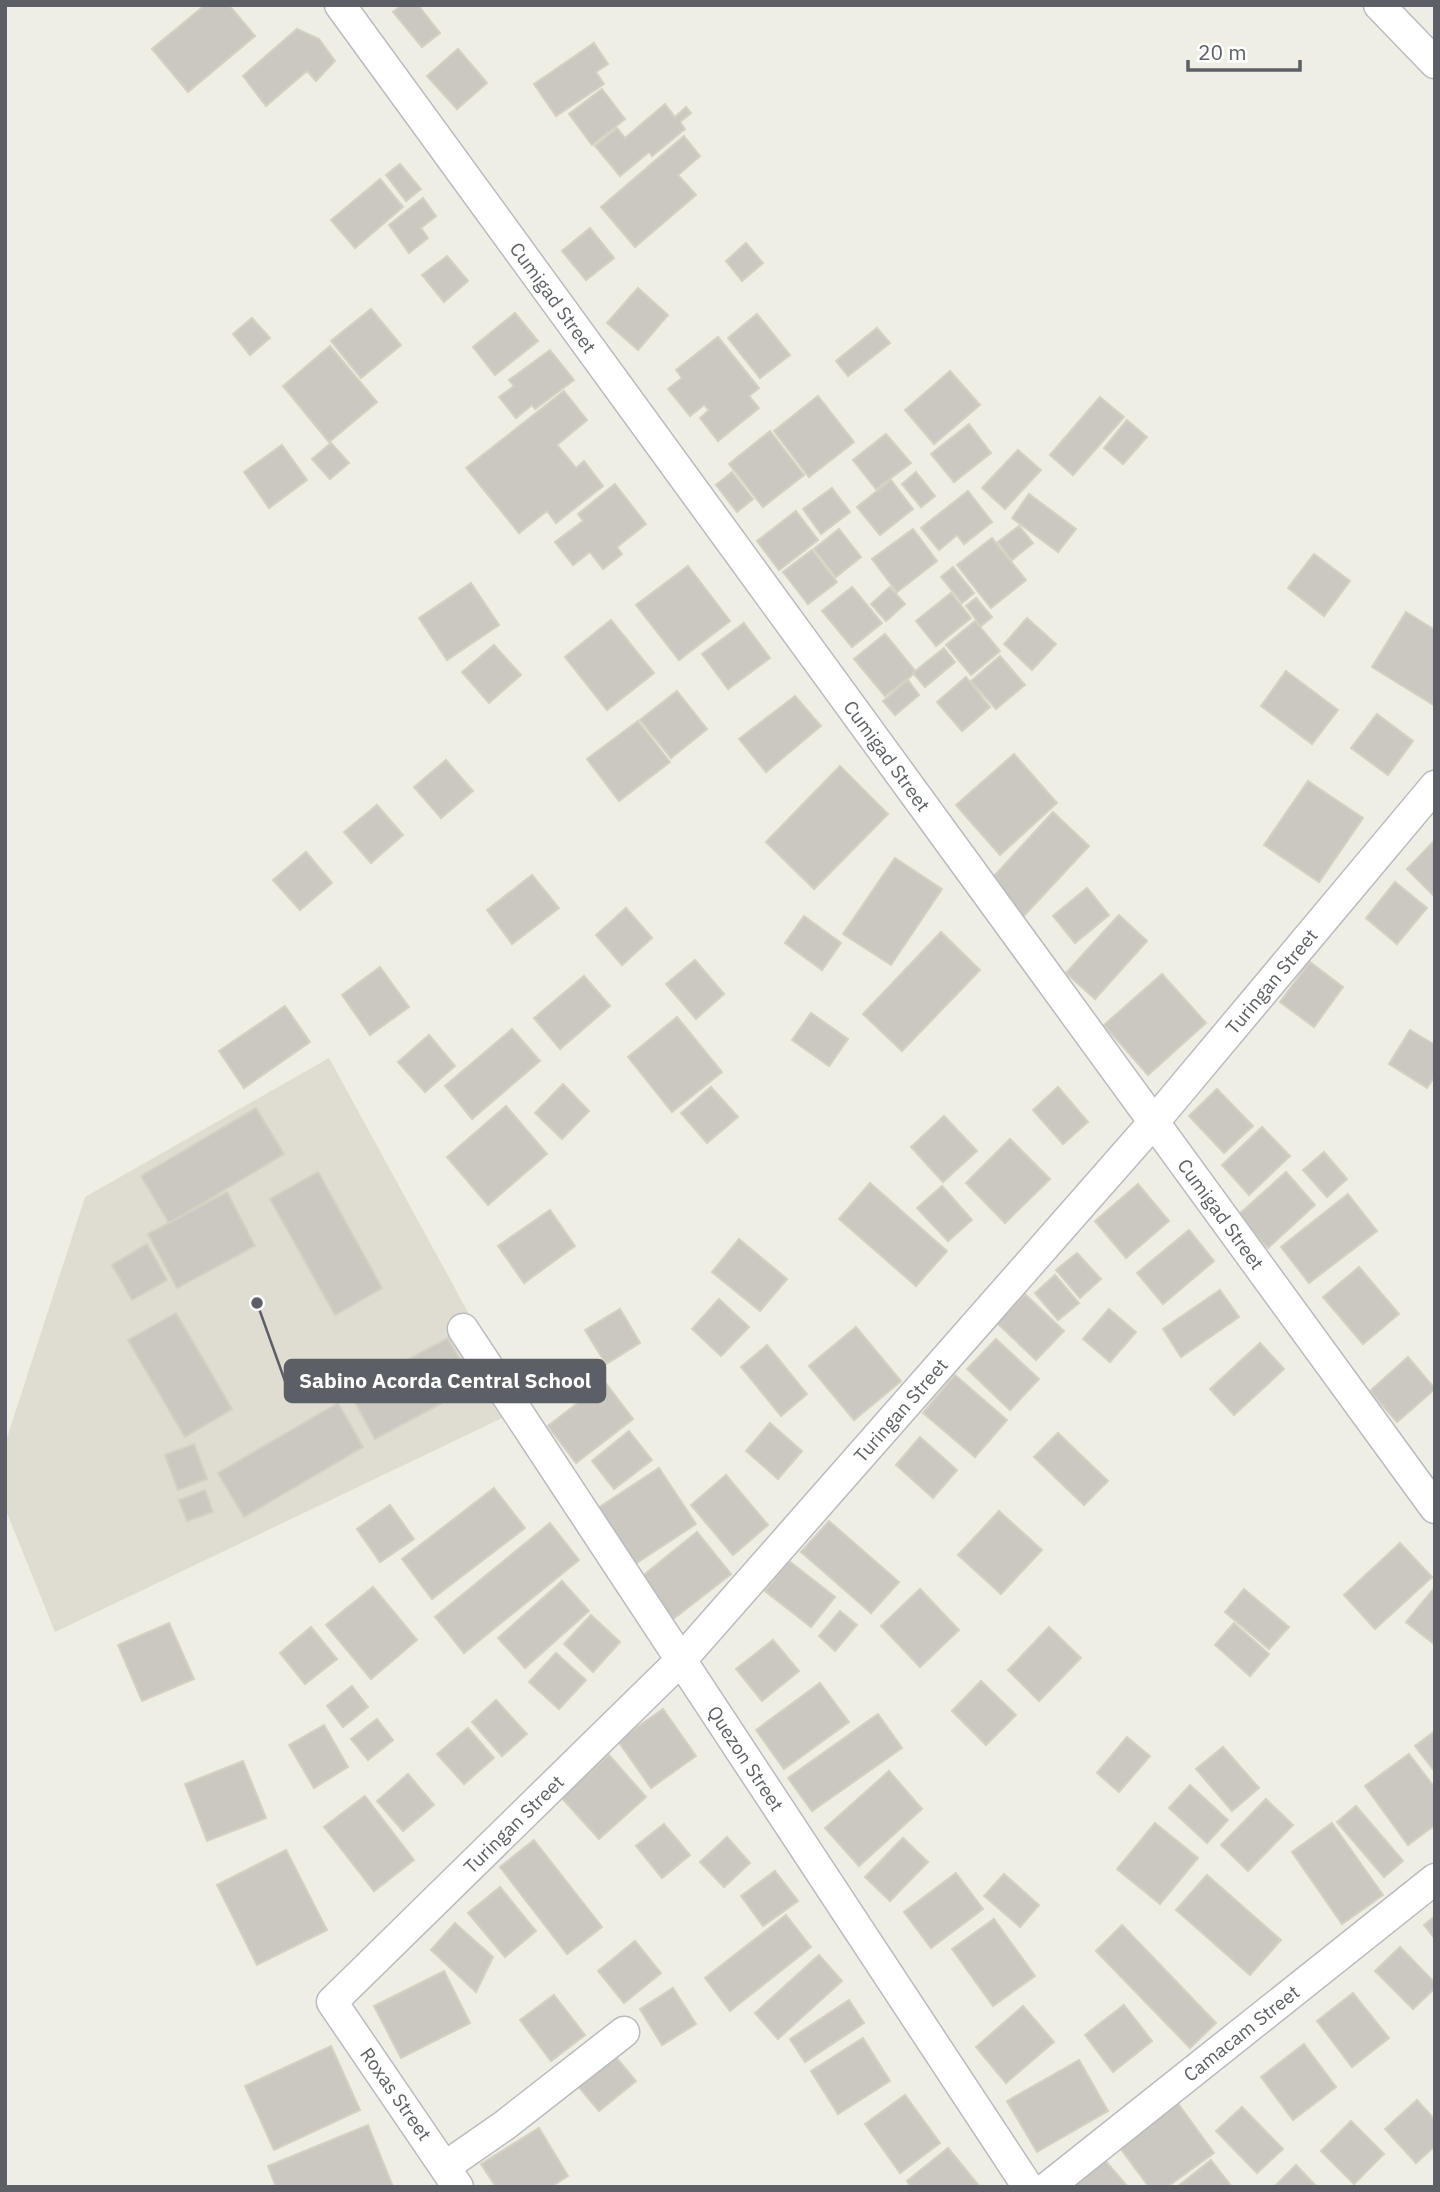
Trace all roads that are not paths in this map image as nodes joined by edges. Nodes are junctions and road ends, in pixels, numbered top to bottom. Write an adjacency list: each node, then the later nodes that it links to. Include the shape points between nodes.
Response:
1 (340, 5): 5 (street, Cumigad Street)
2 (1379, 5): 3 (street)
3 (1435, 63)
4 (1435, 786): 5 (street, Turingan Street)
5 (1153, 1123): 7 (street, Cumigad Street); 8 (street, Turingan Street)
6 (463, 1329): 8 (street, Quezon Street)
7 (1435, 1508)
8 (682, 1659): 10 (street, Turingan Street); 13 (street, Quezon Street)
9 (1435, 1879): 14 (street, Camacam Street)
10 (332, 2002): 12 (street, Roxas Street)
11 (624, 2032): 12 (street, via 505,2125)
12 (452, 2177)
13 (1028, 2187)
14 (1048, 2187)

